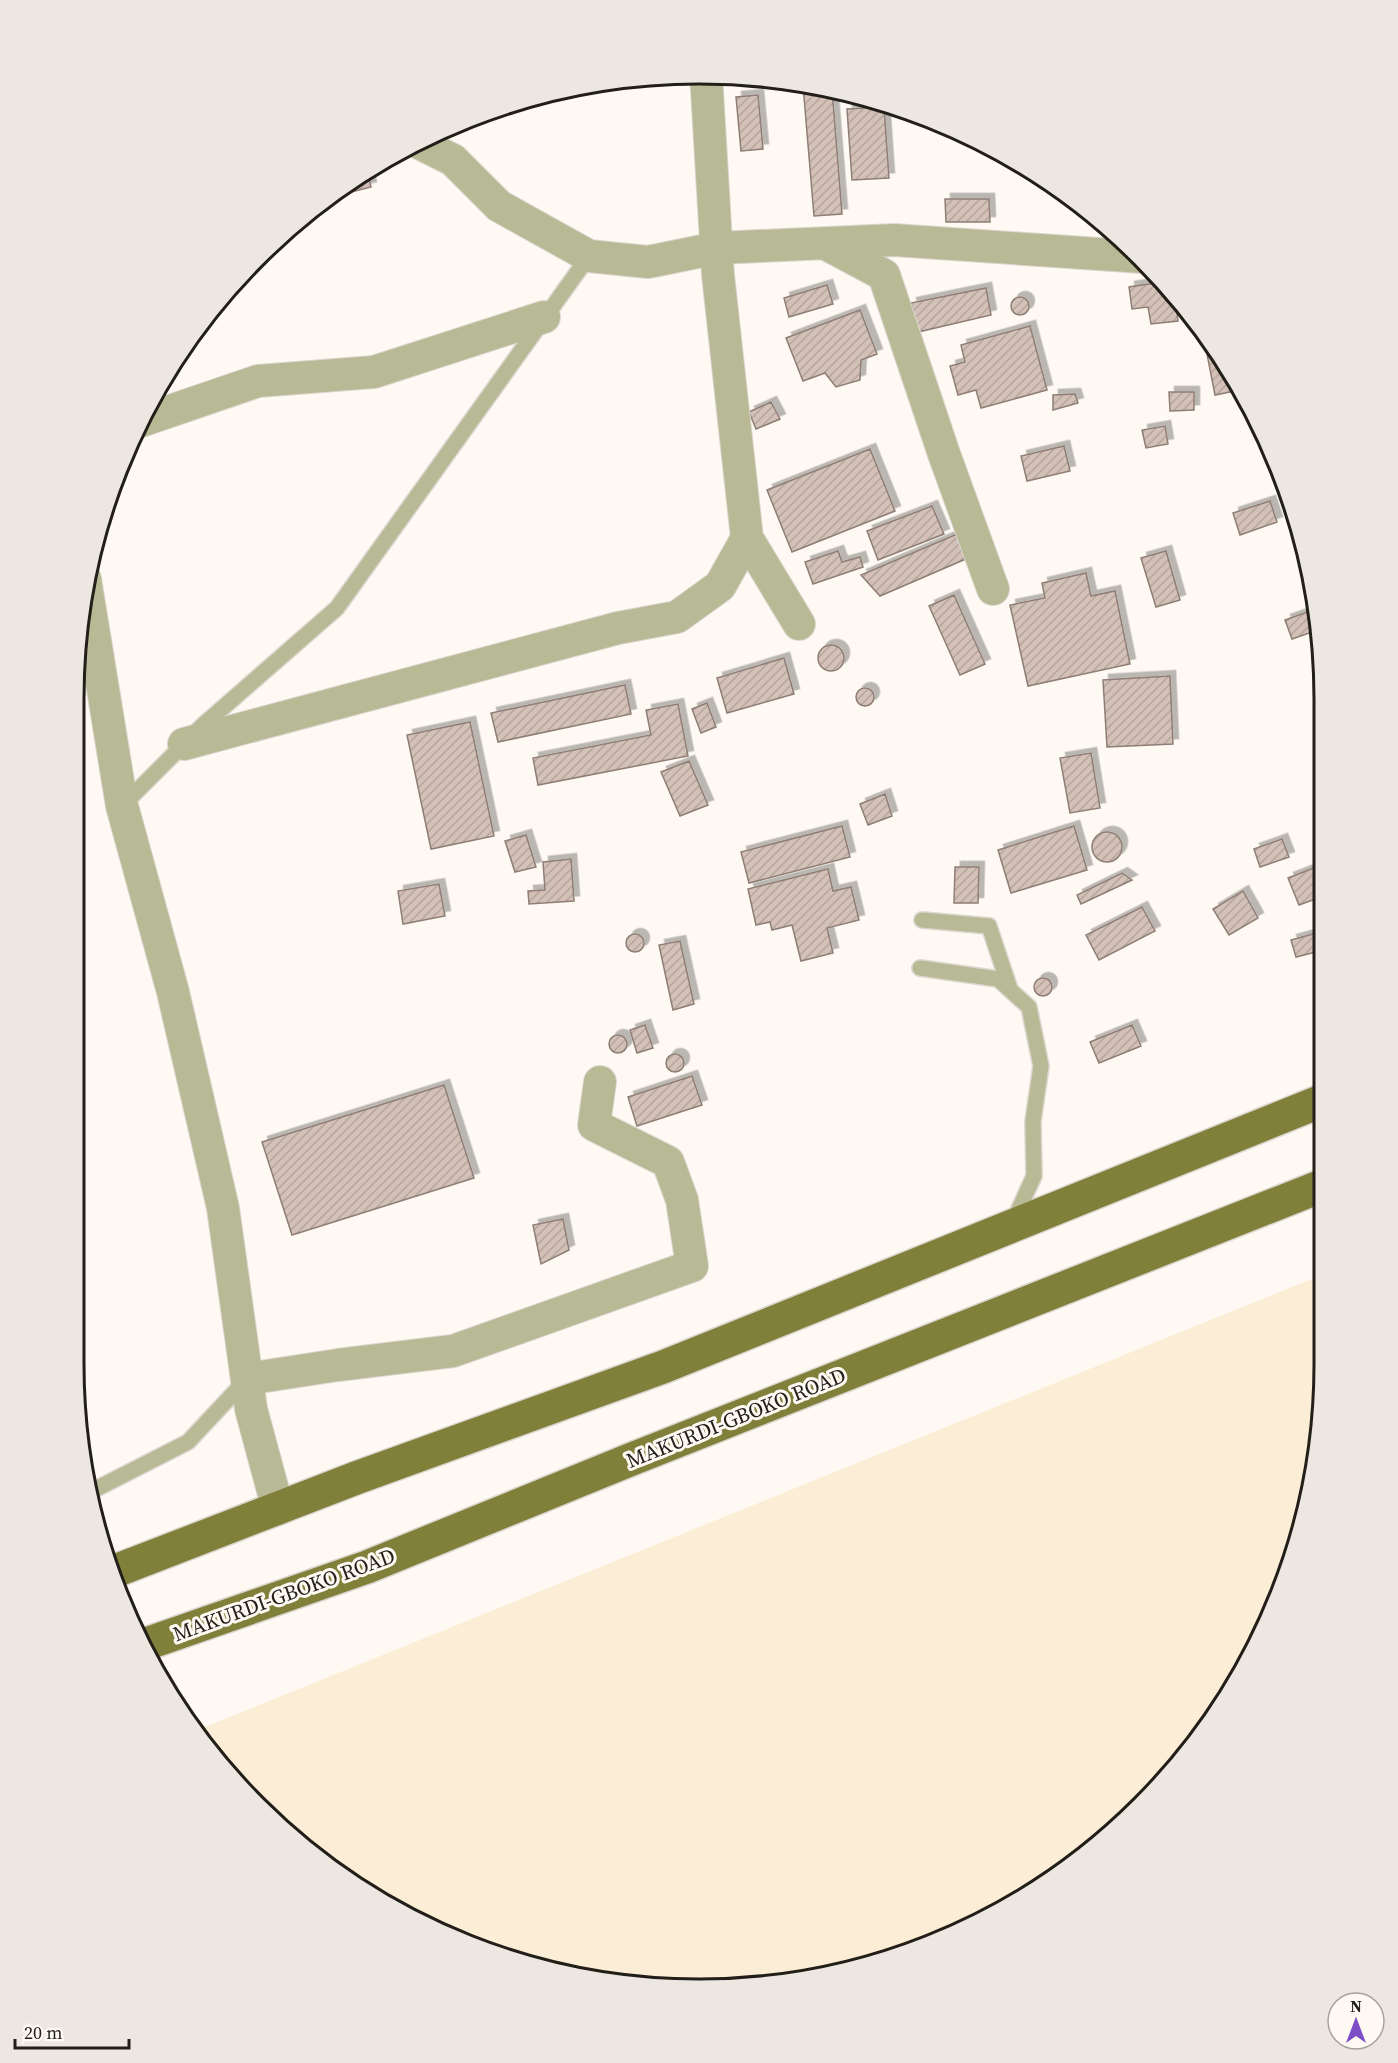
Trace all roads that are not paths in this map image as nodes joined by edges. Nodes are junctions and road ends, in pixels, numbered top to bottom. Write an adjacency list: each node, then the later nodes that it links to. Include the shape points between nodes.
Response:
1 (707, 84): 4 (street)
2 (427, 147): 6 (street, via 453,160 500,206)
3 (825, 243): 4 (street); 5 (street, via 894,240); 10 (street, via 884,275)
4 (717, 248): 6 (street, via 648,261); 9 (street)
5 (1117, 249)
6 (589, 256): 7 (lane)
7 (544, 317): 8 (street, via 374,372 258,381); 13 (lane, via 338,608)
8 (152, 417)
9 (747, 538): 12 (street); 13 (street, via 720,586 677,617 618,628)
10 (993, 589)
11 (90, 614): 14 (street)
12 (800, 624)
13 (184, 744): 14 (lane)
14 (122, 806): 22 (street, via 173,992 223,1208)
15 (922, 920): 17 (lane, via 989,926)
16 (920, 968): 17 (lane, via 998,979)
17 (1011, 992): 21 (lane, via 1029,1007 1041,1066 1033,1121 1034,1176)
18 (600, 1082): 22 (street, via 594,1125 668,1162 682,1200 692,1266 453,1352)
19 (1314, 1104): 21 (main road)
20 (1314, 1189): 26 (main road, MAKURDI-GBOKO ROAD, via 367,1567)
21 (1011, 1225): 24 (main road, via 663,1367)
22 (247, 1379): 23 (lane, via 188,1442); 24 (street)
23 (97, 1488)
24 (278, 1509): 25 (main road)
25 (120, 1569)
26 (150, 1642)

